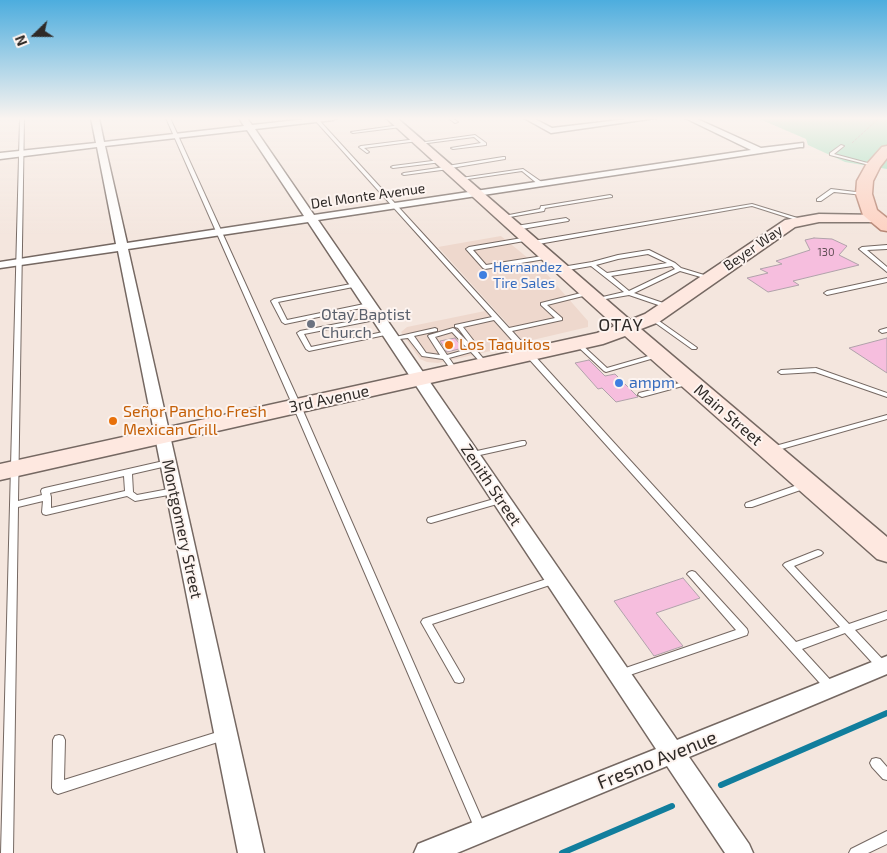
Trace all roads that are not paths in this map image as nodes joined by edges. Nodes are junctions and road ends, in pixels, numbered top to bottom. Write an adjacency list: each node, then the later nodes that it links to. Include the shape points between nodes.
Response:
1 (20, 158): 35 (lane)
2 (104, 158): 32 (street, Montgomery Street)
3 (186, 158): 30 (lane)
4 (269, 158): 25 (street, Zenith Street)
5 (350, 158): 23 (lane)
6 (437, 158): 11 (main road, Main Street)
7 (503, 158): 11 (lane)
8 (715, 158): 17 (street, Del Monte Avenue)
9 (846, 158): 12 (lane)
10 (880, 158): 12 (main road)
11 (445, 165): 13 (lane); 14 (lane); 15 (main road, Main Street)
12 (873, 165): 20 (main road, via 865,181)
13 (393, 168)
14 (404, 174)
15 (462, 179): 17 (lane, via 523,170); 19 (main road, Main Street)
16 (836, 180): 18 (lane)
17 (542, 184): 19 (street, Del Monte Avenue)
18 (833, 190): 20 (lane); 22 (lane)
19 (478, 194): 23 (street, Del Monte Avenue); 24 (main road, Main Street)
20 (864, 194): 28 (main road, via 869,212)
21 (610, 196): 24 (lane)
22 (819, 200)
23 (393, 206): 25 (street, Del Monte Avenue); 51 (lane)
24 (504, 217): 29 (main road, Main Street)
25 (310, 218): 30 (street, Del Monte Avenue); 45 (street, Zenith Street)
26 (566, 220): 29 (lane)
27 (801, 220): 28 (main road, Beyer Way); 31 (lane, via 752,205); 43 (main road, Beyer Way, via 780,228)
28 (881, 222): 33 (main road, via 871,228)
29 (516, 228): 31 (main road, Main Street)
30 (220, 232): 32 (street, Del Monte Avenue); 71 (lane)
31 (531, 241): 34 (main road, Main Street); 34 (lane, via 469,250 485,267)
32 (124, 247): 35 (street, Del Monte Avenue); 73 (street, Montgomery Street)
33 (887, 247): 41 (lane, via 862,249)
34 (549, 257): 39 (main road, Main Street)
35 (19, 262): 38 (street, Del Monte Avenue); 78 (lane)
36 (592, 264): 37 (lane, via 649,252); 39 (lane); 42 (lane)
37 (672, 264): 40 (lane); 42 (lane)
38 (0, 265)
39 (562, 269): 48 (main road, Main Street)
40 (679, 269): 43 (lane); 46 (lane)
41 (887, 270)
42 (606, 275): 46 (lane)
43 (711, 278): 49 (main road, Beyer Way)
44 (887, 280): 47 (lane)
45 (356, 285): 50 (street, Zenith Street); 53 (lane, via 274,300 285,322)
46 (629, 293): 48 (lane); 49 (lane)
47 (827, 293)
48 (592, 296): 55 (main road, Main Street); 56 (lane, via 543,304 560,319)
49 (670, 307): 52 (main road, Beyer Way)
50 (374, 312): 53 (lane); 57 (lane); 58 (street, Zenith Street)
51 (496, 318): 54 (lane); 56 (lane)
52 (652, 318): 55 (main road, Beyer Way); 61 (lane)
53 (293, 321): 57 (lane)
54 (459, 326): 59 (lane); 64 (lane, via 477,349)
55 (629, 329): 60 (main road, 3rd Avenue); 63 (main road, Main Street)
56 (508, 330): 62 (lane)
57 (300, 333): 58 (lane, via 309,349)
58 (390, 336): 59 (lane); 67 (street, Zenith Street)
59 (410, 336): 65 (lane, via 424,355)
60 (577, 343): 62 (main road, 3rd Avenue); 63 (lane, via 606,370)
61 (694, 348)
62 (529, 354): 64 (main road, 3rd Avenue); 94 (lane)
63 (659, 355): 68 (main road, Main Street)
64 (478, 357): 65 (main road, 3rd Avenue); 65 (lane, via 453,330 431,336)
65 (450, 364): 67 (main road, 3rd Avenue)
66 (781, 372): 69 (lane, via 816,370)
67 (420, 379): 71 (main road, 3rd Avenue); 76 (street, Zenith Street)
68 (690, 382): 70 (lane); 75 (main road, Main Street)
69 (887, 395)
70 (642, 396)
71 (297, 406): 73 (main road, 3rd Avenue); 105 (lane)
72 (887, 418): 75 (lane)
73 (162, 436): 77 (street, Montgomery Street); 78 (main road, 3rd Avenue)
74 (522, 443): 76 (lane)
75 (769, 451): 80 (main road, Main Street)
76 (471, 455): 84 (street, Zenith Street)
77 (168, 463): 79 (lane); 81 (street, Montgomery Street)
78 (7, 470): 85 (lane)
79 (128, 472): 82 (lane); 83 (lane, via 46,490)
80 (808, 484): 86 (lane); 88 (main road, Main Street)
81 (174, 491): 82 (lane, via 135,498); 99 (street, Montgomery Street)
82 (129, 493): 83 (lane, via 46,512)
83 (47, 497): 85 (lane)
84 (501, 500): 87 (lane); 91 (street, Zenith Street)
85 (14, 504): 104 (lane)
86 (749, 505)
87 (431, 520)
88 (887, 552)
89 (818, 553): 93 (lane, via 788,565)
90 (692, 574): 96 (lane, via 743,632)
91 (556, 580): 96 (street, Zenith Street); 97 (lane, via 426,622)
92 (887, 614): 93 (lane)
93 (846, 629): 94 (lane); 95 (lane)
94 (794, 647): 98 (lane)
95 (885, 666): 98 (street, Fresno Avenue)
96 (619, 674): 101 (street, Zenith Street)
97 (459, 679)
98 (832, 689): 101 (street, Fresno Avenue)
99 (226, 735): 100 (lane, via 58,788); 108 (street, Montgomery Street)
100 (58, 740)
101 (673, 754): 105 (street, Fresno Avenue); 110 (street, Zenith Street)
102 (876, 763): 103 (lane)
103 (887, 775)
104 (4, 815): 107 (lane)
105 (482, 831): 109 (street, Fresno Avenue)
106 (887, 837): 111 (lane)
107 (7, 853)
108 (251, 853)
109 (427, 853)
110 (740, 853)
111 (855, 853)

